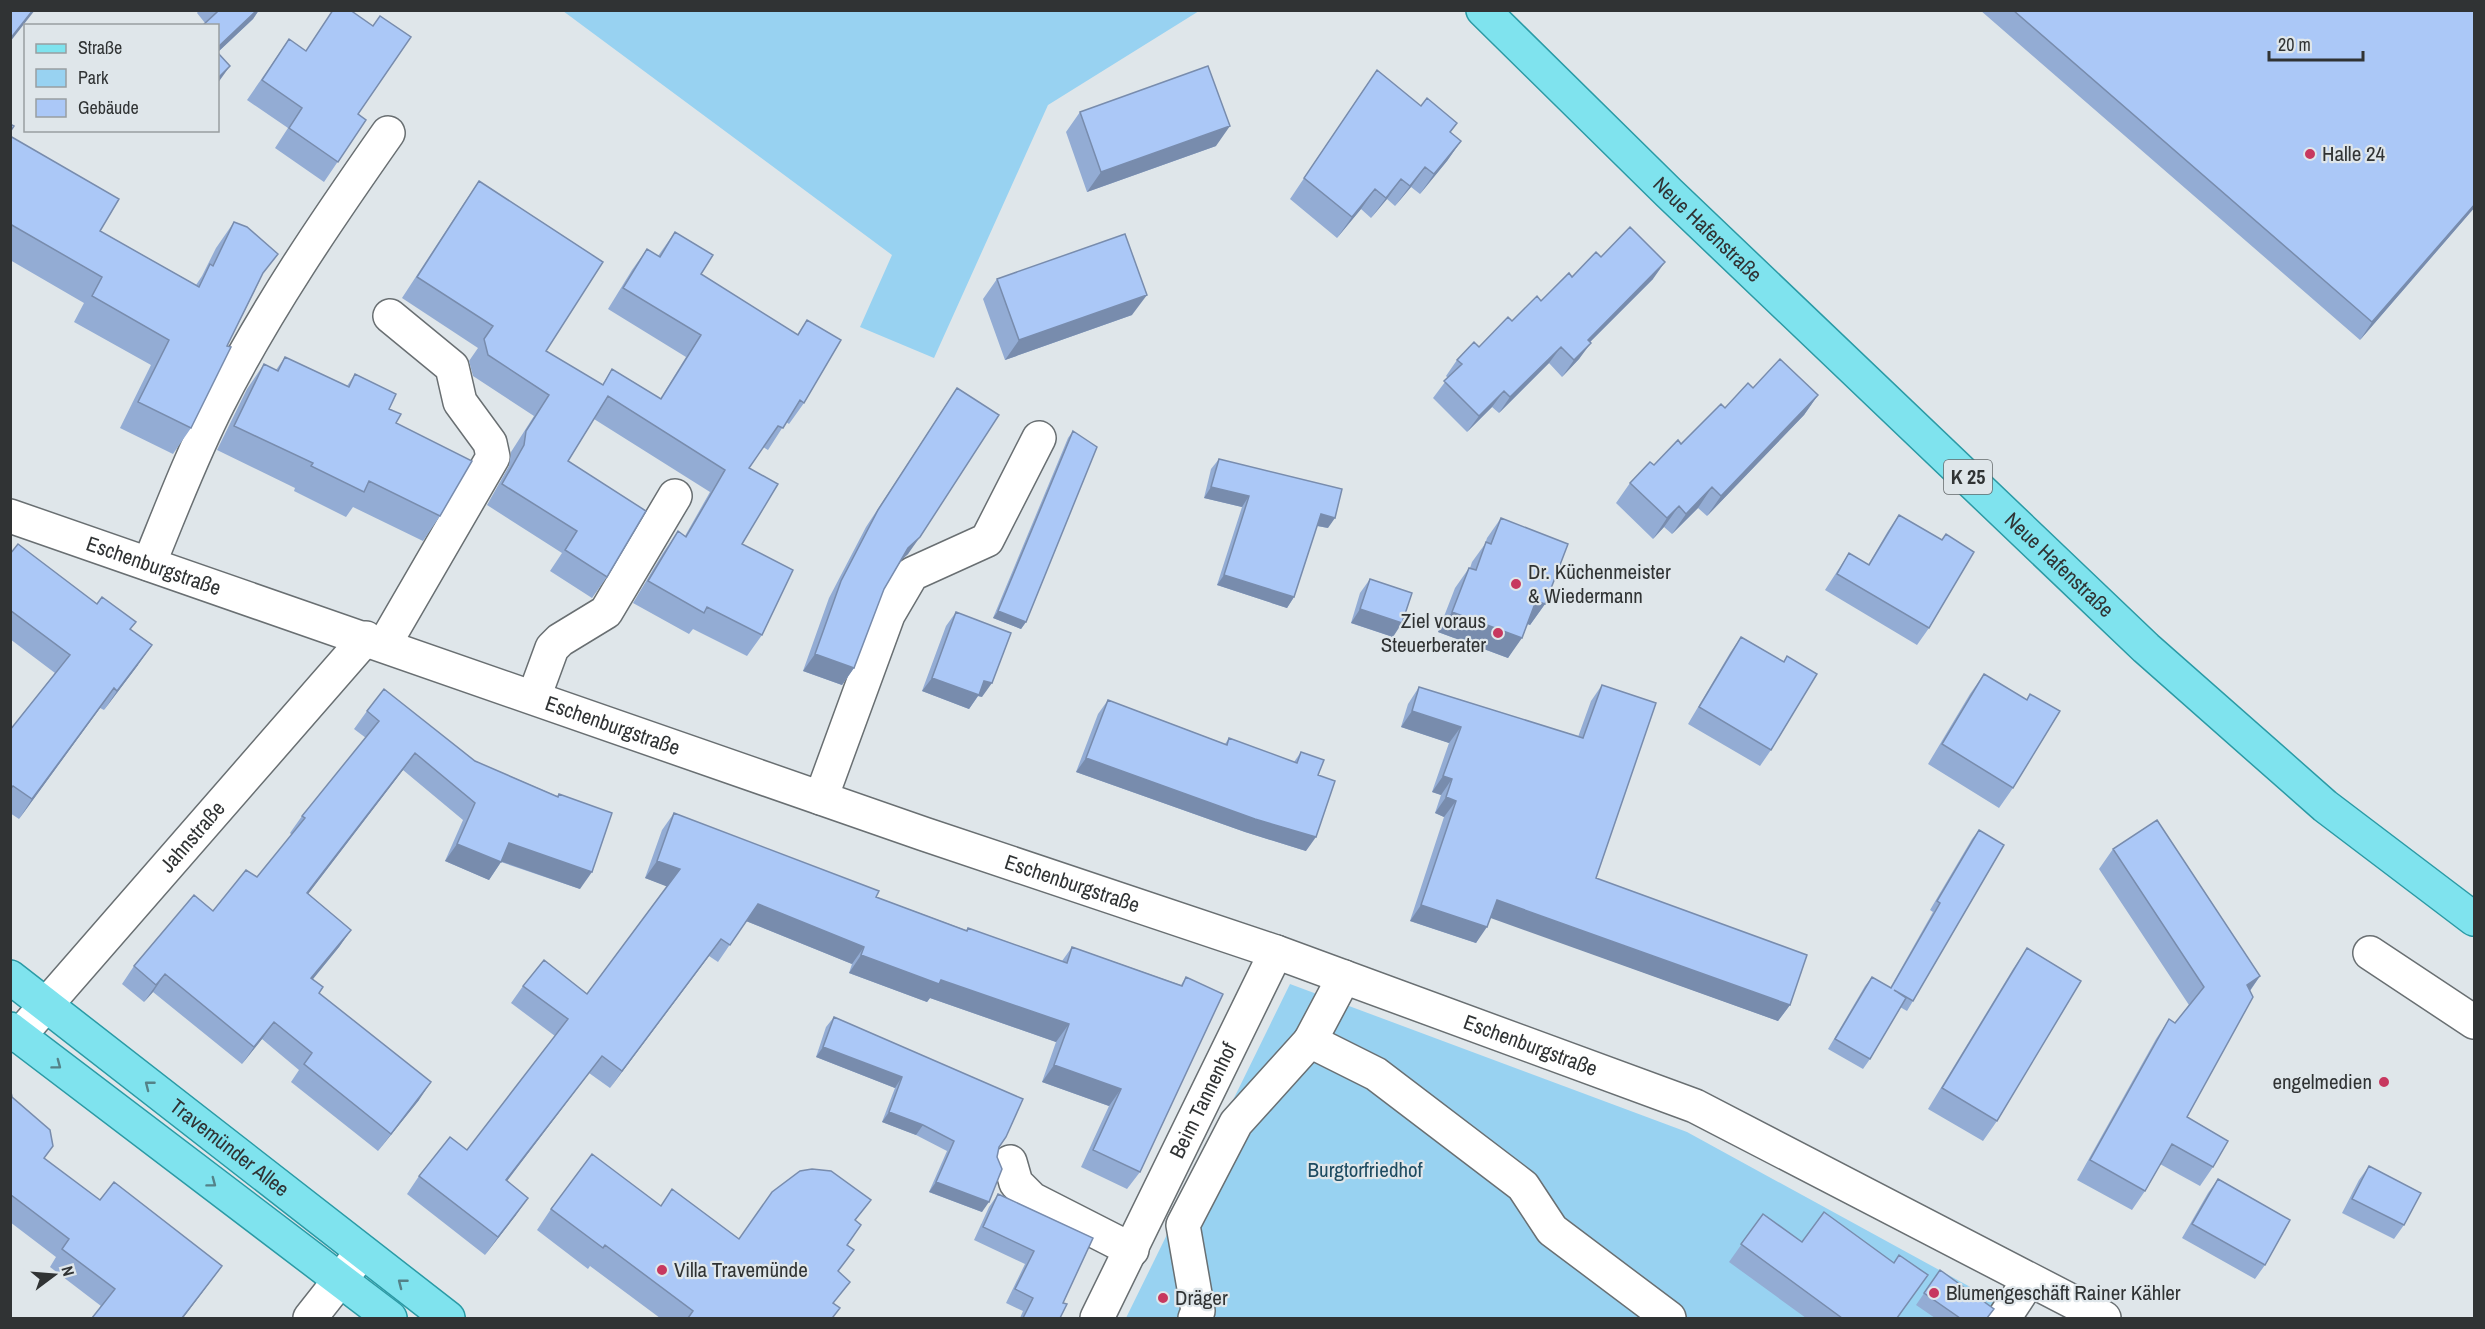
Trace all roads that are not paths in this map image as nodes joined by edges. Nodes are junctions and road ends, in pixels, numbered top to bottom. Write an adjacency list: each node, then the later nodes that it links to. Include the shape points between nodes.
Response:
1 (1483, 10): 11 (main road, Neue Hafenstraße / K 25, via 2146,648 2325,806)
2 (388, 133): 7 (street, via 320,230 217,405)
3 (390, 316): 8 (street, Jahnstraße, via 452,367 460,402 490,443 493,457)
4 (1039, 438): 10 (street, via 987,540 912,574 888,615)
5 (675, 496): 9 (street, via 606,612 552,648)
6 (10, 516): 7 (street, Eschenburgstraße)
7 (149, 564): 8 (street, Eschenburgstraße)
8 (375, 641): 9 (street, Eschenburgstraße); 16 (street, Jahnstraße)
9 (534, 697): 10 (street, Eschenburgstraße)
10 (821, 798): 12 (street, Eschenburgstraße)
11 (2475, 919)
12 (1276, 952): 15 (street, Eschenburgstraße); 21 (street, Beim Tannenhof)
13 (2370, 953): 17 (street)
14 (10, 977): 16 (main road, Travemünder Allee)
15 (1344, 977): 19 (street); 24 (street, Eschenburgstraße, via 1695,1106)
16 (44, 1004): 18 (street, Jahnstraße); 22 (main road, Travemünder Allee, one-way to 16)
17 (2475, 1022)
18 (15, 1032): 23 (main road, Travemünder Allee, one-way to 23)
19 (1310, 1041): 29 (street, via 1236,1124 1184,1225 1198,1311); 30 (street, via 1376,1074 1523,1186 1552,1230)
20 (1010, 1162): 21 (street, via 1016,1183 1032,1199)
21 (1132, 1250): 28 (street, Beim Tannenhof)
22 (362, 1252): 23 (street); 27 (main road, Travemünder Allee, one-way to 22)
23 (339, 1280): 25 (street); 26 (main road, Travemünder Allee)
24 (2029, 1280): 31 (street); 32 (street, Eschenburgstraße)
25 (310, 1318)
26 (390, 1318)
27 (448, 1318)
28 (1097, 1318)
29 (1195, 1318)
30 (1669, 1318)
31 (2004, 1318)
32 (2104, 1318)

